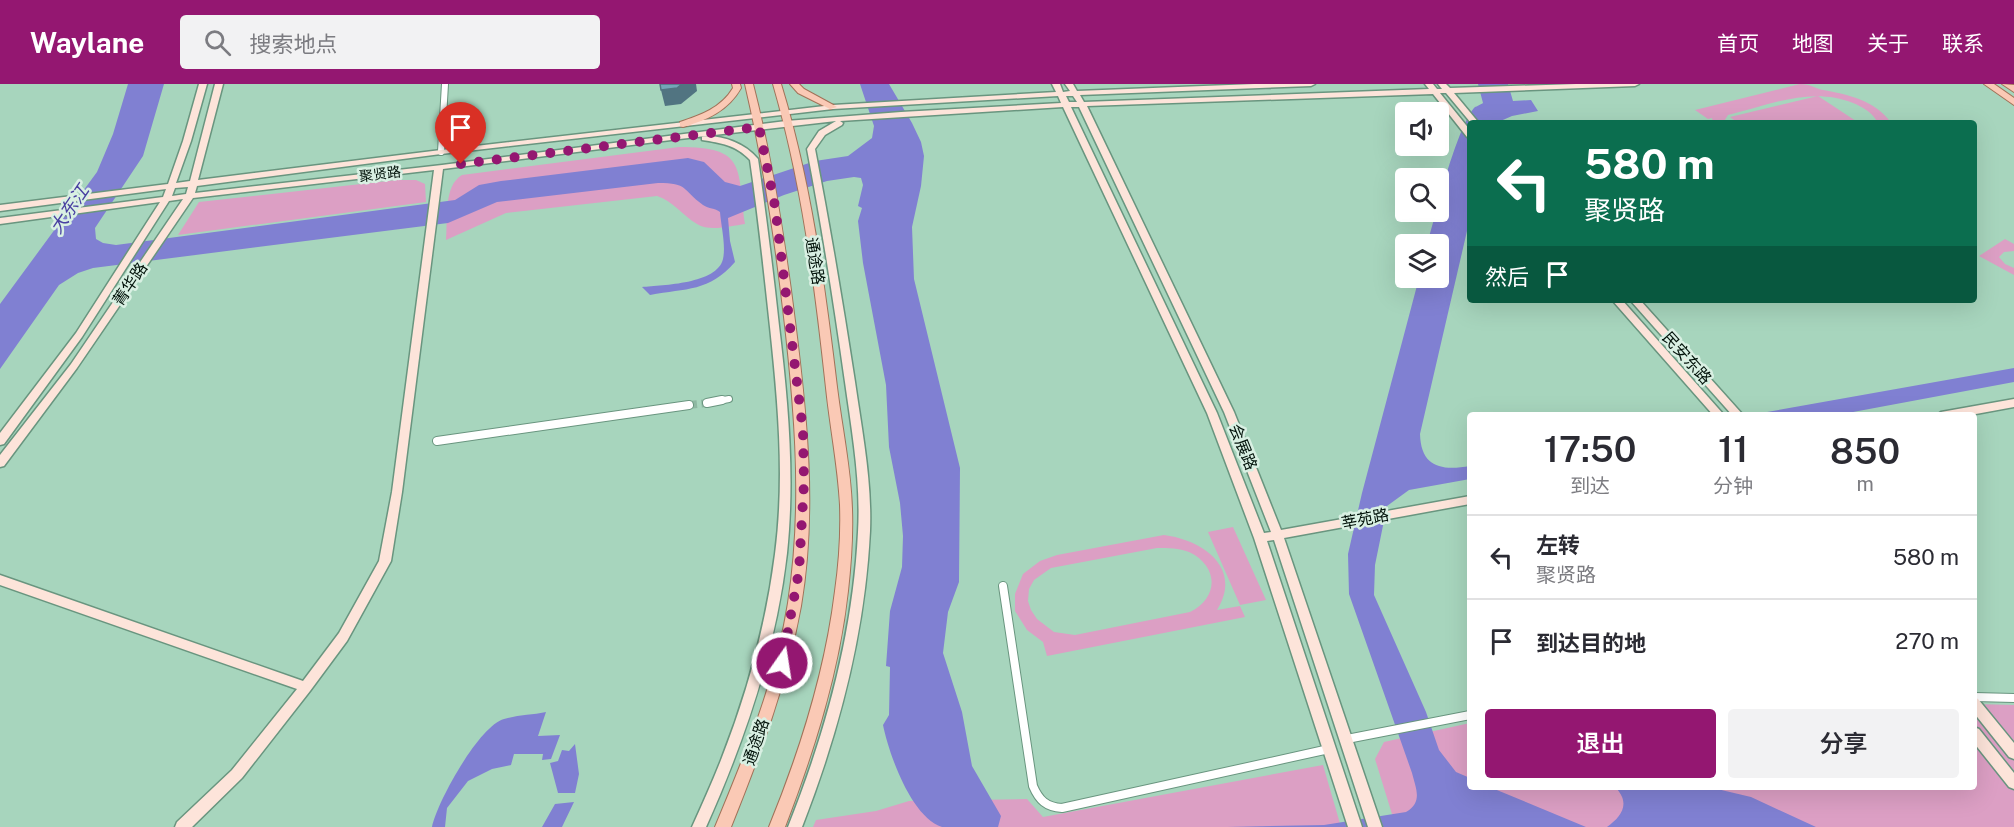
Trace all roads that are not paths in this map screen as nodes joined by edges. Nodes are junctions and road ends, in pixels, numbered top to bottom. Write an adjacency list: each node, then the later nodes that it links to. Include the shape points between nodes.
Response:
1 (203, 84): 36 (main road)
2 (219, 84): 35 (main road, 菁华路)
3 (445, 84): 33 (street)
4 (736, 84): 29 (main road, via 734,95 725,104)
5 (750, 84): 25 (main road, 通途路)
6 (777, 84): 24 (main road, 通途路)
7 (794, 84): 23 (main road)
8 (1056, 84): 19 (main road, 会展路)
9 (1311, 84): 15 (main road, 聚贤路)
10 (1429, 84): 17 (main road)
11 (1443, 84): 18 (main road)
12 (1635, 84): 18 (main road, 聚贤路)
13 (1989, 84): 20 (main road)
14 (2006, 84): 16 (main road)
15 (1071, 89): 19 (main road, 聚贤路); 21 (main road, 会展路)
16 (2014, 89)
17 (1434, 92): 18 (main road, 聚贤路); 21 (main road, 聚贤路); 31 (main road)
18 (1448, 92): 27 (main road)
19 (1060, 94): 22 (main road, 会展路); 23 (main road, 聚贤路)
20 (2014, 102)
21 (1082, 104): 22 (main road, 聚贤路); 54 (main road, 会展路, via 1229,412)
22 (1067, 105): 26 (main road, 聚贤路); 55 (main road, 会展路, via 1212,413)
23 (833, 107): 24 (main road, 聚贤路)
24 (786, 112): 25 (main road, 聚贤路); 28 (main road, 通途路)
25 (757, 116): 29 (main road, 聚贤路); 30 (main road, 通途路)
26 (853, 118): 28 (main road, 聚贤路); 72 (main road, via 828,128 816,137 811,148 833,260 859,444 864,530 860,582 842,688 816,777)
27 (1472, 120)
28 (789, 123): 30 (main road, 聚贤路); 71 (main road, 通途路, via 825,323 846,508 833,645 799,774)
29 (683, 124): 33 (main road, 聚贤路)
30 (759, 127): 32 (main road, 聚贤路); 70 (main road, 通途路, via 775,206 803,431 804,483 799,571 790,627 777,681)
31 (1467, 132)
32 (678, 137): 34 (main road, 聚贤路); 69 (main road, via 716,139 746,149 754,159 786,446 782,552 761,653 739,732)
33 (441, 152): 35 (main road, 聚贤路)
34 (439, 167): 37 (main road, 聚贤路); 58 (main road, via 385,561 344,637)
35 (194, 183): 36 (main road, 聚贤路); 37 (main road, 菁华路)
36 (172, 186): 38 (main road); 39 (main road, 聚贤路)
37 (190, 196): 38 (main road, 聚贤路); 52 (main road, 菁华路, via 74,366)
38 (167, 198): 40 (main road, 聚贤路); 50 (main road, via 79,335)
39 (0, 208)
40 (0, 221)
41 (1620, 303): 47 (main road, 民安东路)
42 (1638, 303): 48 (main road, 民安东路)
43 (729, 399): 44 (street)
44 (707, 403)
45 (2014, 403): 49 (main road)
46 (689, 405): 51 (street)
47 (1717, 412)
48 (1735, 412)
49 (1963, 412)
50 (0, 441)
51 (437, 441)
52 (0, 463)
53 (1467, 501): 54 (main road, 莘苑路)
54 (1278, 536): 55 (main road, 莘苑路); 64 (main road, 会展路)
55 (1260, 538): 65 (main road, 会展路)
56 (0, 580): 58 (main road)
57 (1003, 586): 65 (street, via 1033,786 1037,798 1051,808)
58 (306, 687): 68 (main road, via 237,774)
59 (1977, 697): 60 (street)
60 (2014, 698)
61 (1977, 707): 66 (main road)
62 (1467, 716): 64 (street)
63 (1977, 737): 67 (main road)
64 (1347, 738): 74 (main road, 会展路)
65 (1329, 749): 73 (main road, 会展路)
66 (2014, 753)
67 (2014, 783)
68 (182, 827)
69 (699, 827)
70 (723, 827)
71 (777, 827)
72 (795, 827)
73 (1355, 827)
74 (1375, 827)

